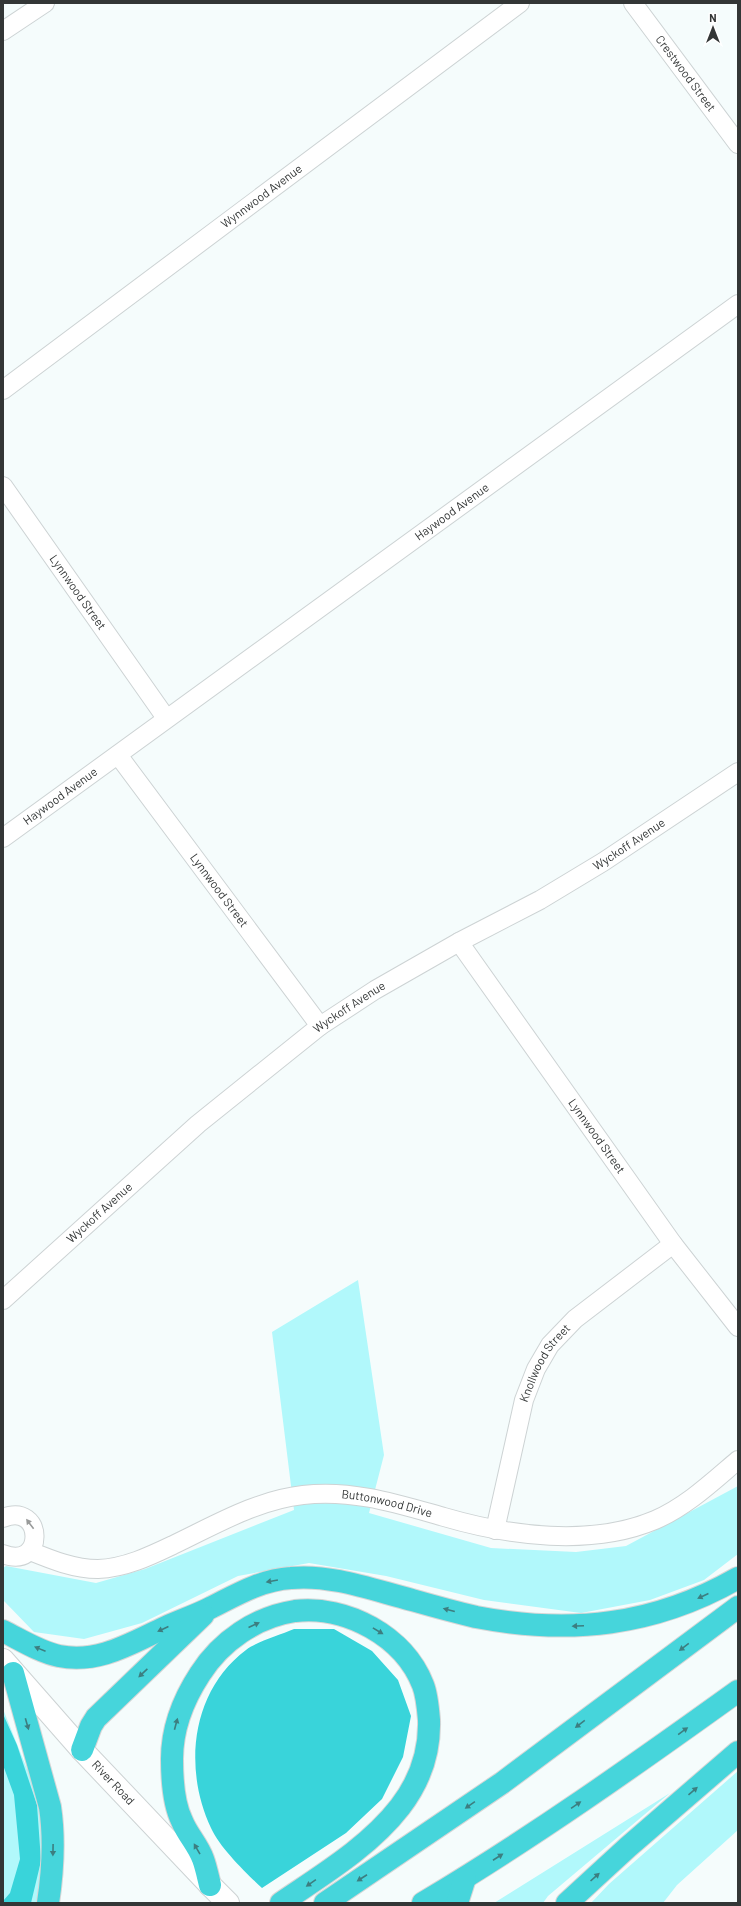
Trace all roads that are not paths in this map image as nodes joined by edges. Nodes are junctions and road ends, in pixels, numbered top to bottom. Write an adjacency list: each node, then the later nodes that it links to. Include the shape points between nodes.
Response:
1 (45, 3): 4 (street)
2 (520, 3): 7 (street, Wynnwood Avenue)
3 (633, 3): 5 (street, Crestwood Street)
4 (3, 31)
5 (738, 144)
6 (738, 304): 9 (street, Haywood Avenue)
7 (3, 390)
8 (3, 486): 9 (street, Lynnwood Street)
9 (166, 718): 10 (street, Haywood Avenue)
10 (118, 755): 12 (street, Haywood Avenue); 14 (street, Lynnwood Street)
11 (738, 772): 13 (street, Wyckoff Avenue, via 597,866 540,900)
12 (3, 838)
13 (459, 942): 14 (street, Wyckoff Avenue, via 375,990); 15 (street, Lynnwood Street)
14 (320, 1026): 16 (street, Wyckoff Avenue, via 198,1124)
15 (673, 1244): 17 (street, Lynnwood Street); 20 (street, Knollwood Street, via 575,1320 550,1345 536,1369 524,1400)
16 (3, 1300)
17 (738, 1327)
18 (738, 1460): 20 (street, Buttonwood Drive, via 691,1500 655,1520 611,1532 553,1537)
19 (3, 1518): 21 (street, one-way to 19, via 36,1536 28,1520 12,1515)
20 (495, 1530): 21 (street, Buttonwood Drive, via 362,1496 335,1493 303,1495 270,1502 238,1514 151,1555 122,1565 79,1568)
21 (30, 1551): 22 (street, via 12,1557)
22 (3, 1554)
23 (738, 1578): 25 (highway, one-way to 25, via 689,1603 658,1612 594,1625 564,1627 474,1616 311,1577 266,1582 240,1592)
24 (738, 1607): 36 (highway, one-way to 36, via 502,1783)
25 (211, 1608): 26 (highway, one-way to 26, via 118,1650 81,1658 59,1656); 29 (highway, one-way to 29, via 101,1713 91,1726)
26 (3, 1631)
27 (8, 1666): 29 (street, River Road); 33 (highway, one-way to 33, via 50,1807 53,1851)
28 (738, 1692): 31 (highway, one-way to 28, via 650,1755)
29 (82, 1750): 32 (street, River Road)
30 (738, 1752): 39 (highway, one-way to 30)
31 (465, 1878): 37 (highway); 38 (highway)
32 (210, 1885): 34 (street, River Road); 35 (highway, one-way to 35, via 203,1859 181,1820 174,1788 174,1733 181,1707 207,1663 225,1644 247,1628 295,1611 340,1614 382,1633 402,1651 414,1667 423,1686 429,1738 424,1762 414,1786 383,1826 365,1843)
33 (48, 1903)
34 (228, 1903)
35 (281, 1903)
36 (324, 1903)
37 (423, 1903)
38 (458, 1903)
39 (567, 1903)

